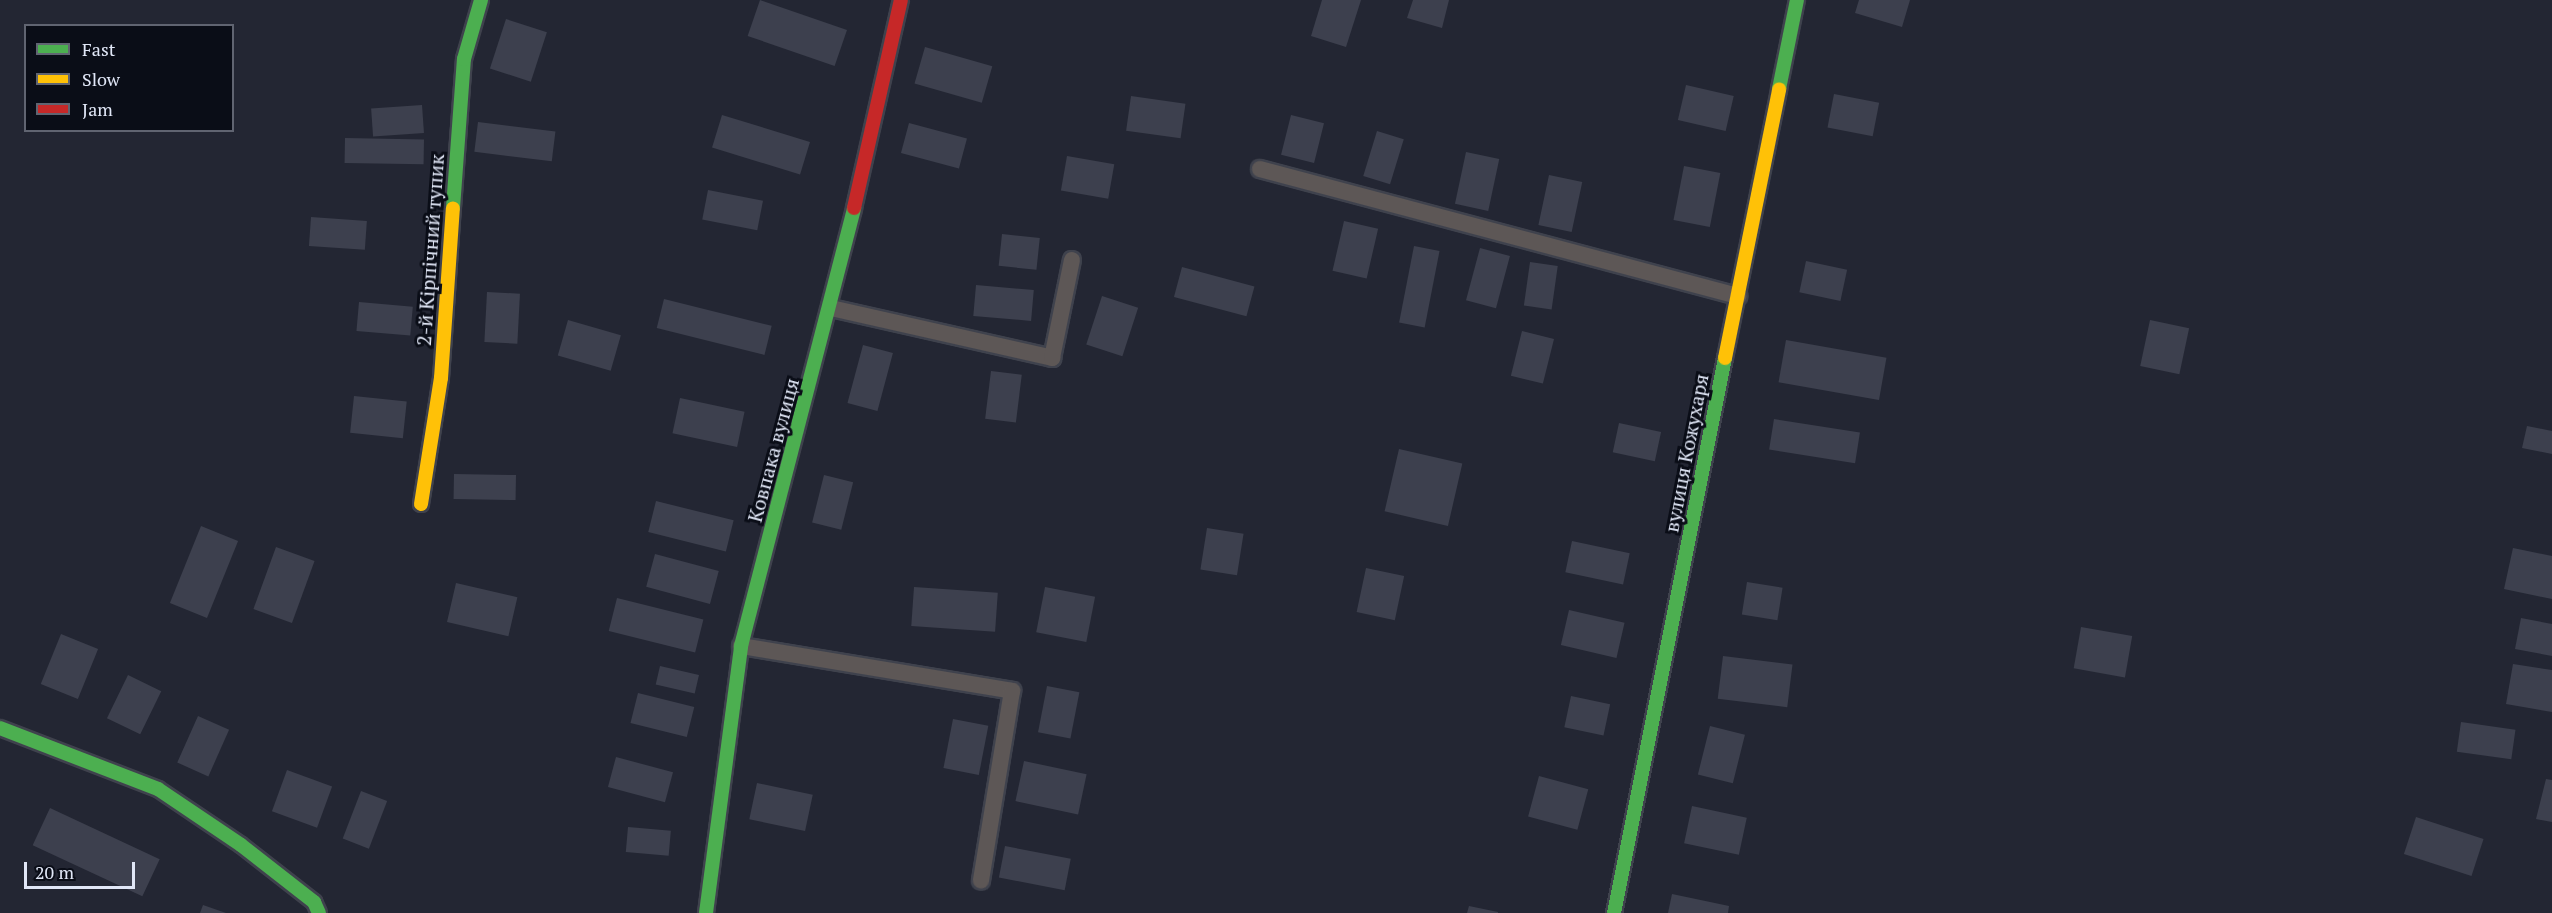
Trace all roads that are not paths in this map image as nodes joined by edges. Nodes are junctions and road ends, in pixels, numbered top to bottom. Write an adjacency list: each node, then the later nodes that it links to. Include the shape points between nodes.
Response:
1 (481, 0): 8 (street, 2-й Кірпічний тупик, via 464,58 441,378)
2 (901, 0): 7 (street, Ковпака вулиця)
3 (1797, 0): 6 (street, вулиця Кожухаря)
4 (1260, 169): 6 (lane)
5 (1072, 260): 7 (lane, via 1052,358)
6 (1738, 296): 14 (street, вулиця Кожухаря)
7 (831, 308): 9 (street, Ковпака вулиця)
8 (421, 504)
9 (741, 646): 11 (lane, via 1012,691); 13 (street, Ковпака вулиця)
10 (0, 728): 12 (street, via 158,789 241,845 314,902)
11 (981, 880)
12 (319, 913)
13 (706, 913)
14 (1614, 913)

